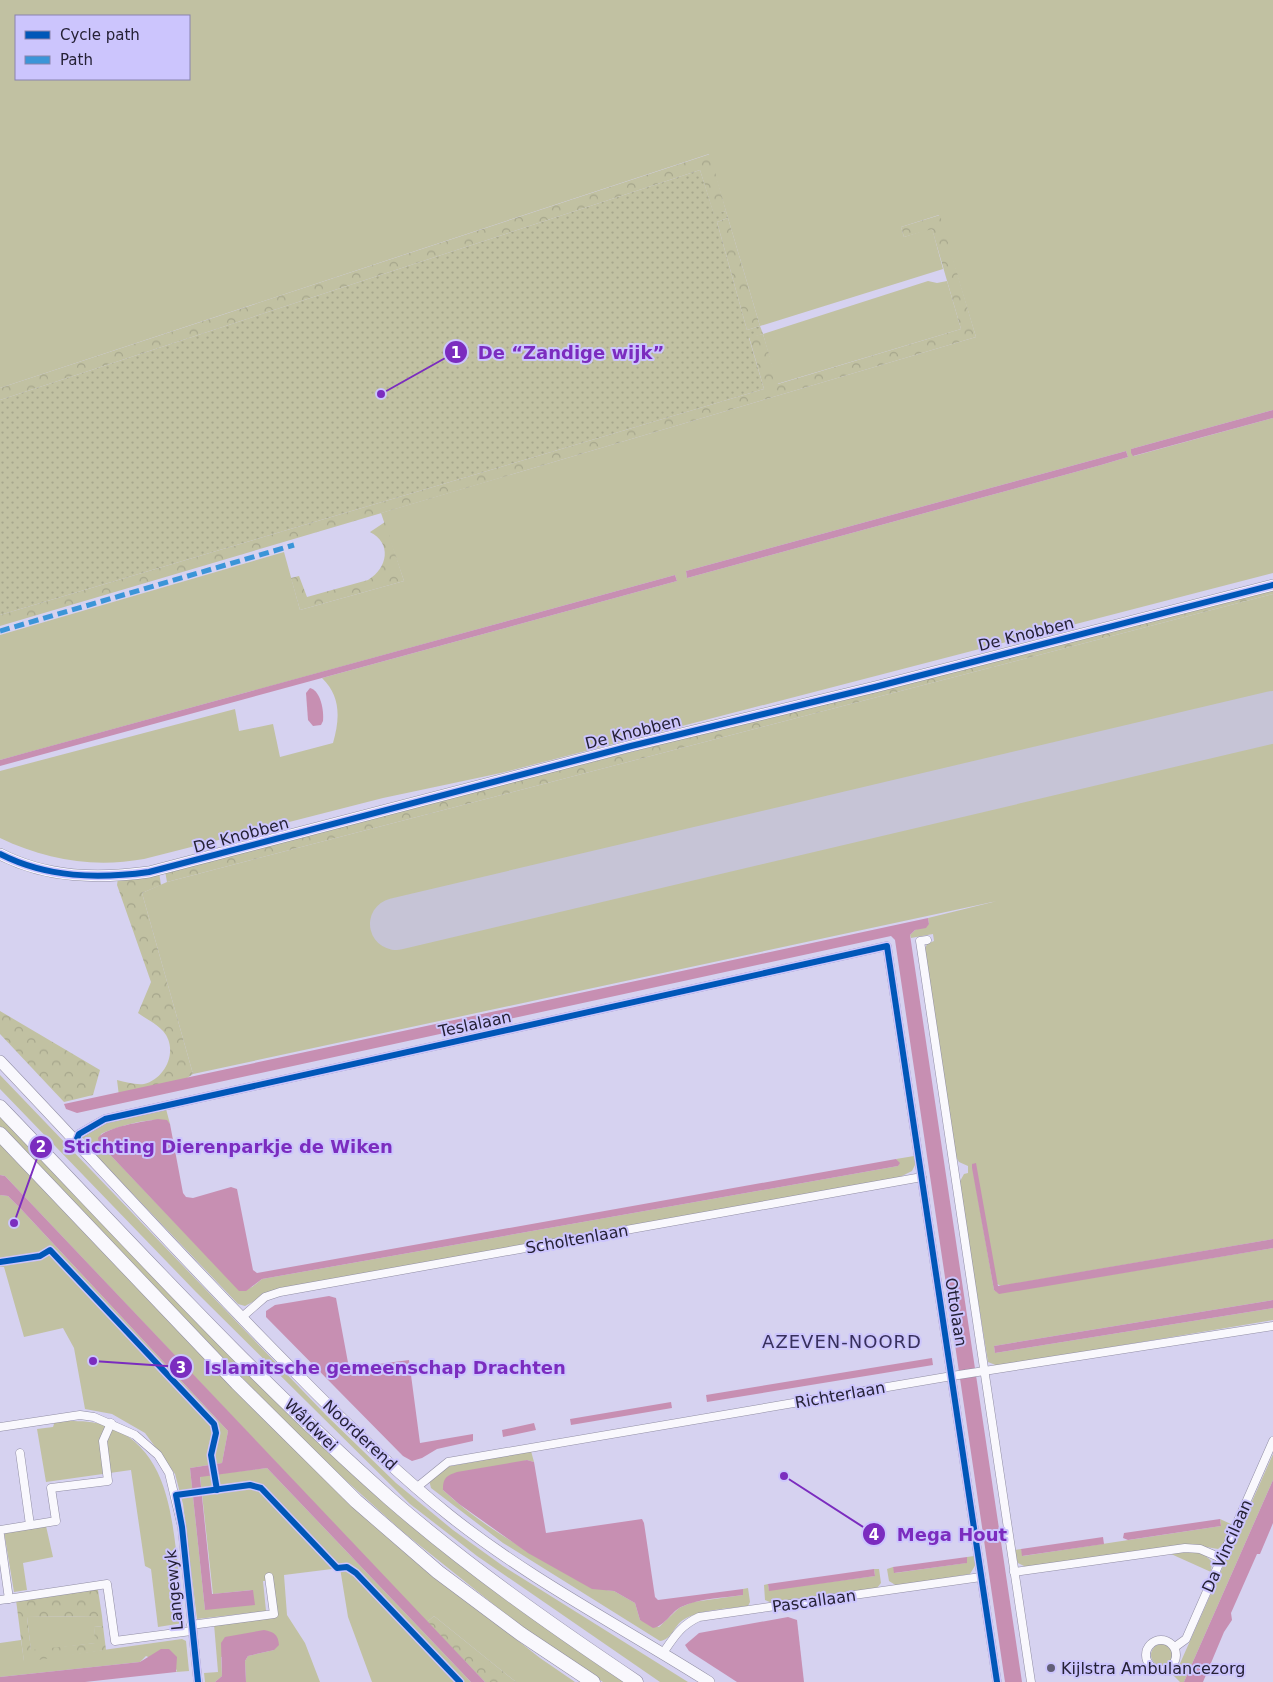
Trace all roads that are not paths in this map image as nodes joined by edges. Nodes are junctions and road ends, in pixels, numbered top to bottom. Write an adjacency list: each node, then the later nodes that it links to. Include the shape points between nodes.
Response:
1 (1273, 585): 2 (street, De Knobben, via 149,872 104,877 70,875 40,869)
2 (0, 854)
3 (927, 940): 12 (street, Ottolaan, via 920,941 958,1171)
4 (887, 946): 8 (street, Teslalaan, via 105,1119 79,1134); 9 (street, Ottolaan)
5 (0, 1061): 8 (street, Noorderend)
6 (0, 1107): 33 (highway, Wâldwei, via 237,1353 353,1465 478,1569)
7 (0, 1134): 32 (highway, Wâldwei, via 237,1383 356,1501 438,1572 521,1634)
8 (76, 1141): 10 (street, Noorderend)
9 (922, 1177): 10 (street, Scholtenlaan, via 280,1292 265,1297); 13 (street, Ottolaan)
10 (241, 1318): 18 (street, Noorderend)
11 (1273, 1326): 12 (street, Richterlaan)
12 (981, 1371): 13 (street, Richterlaan); 23 (street, Ottolaan)
13 (953, 1376): 18 (street, Richterlaan, via 448,1462); 25 (street, Ottolaan)
14 (111, 1423): 15 (street, Langewyk, via 80,1415); 19 (street, via 102,1441 108,1481 51,1488 56,1521); 28 (street, Langewyk, via 150,1447 169,1473 182,1527)
15 (0, 1427)
16 (1273, 1441): 22 (street, Da Vincilaan)
17 (20, 1453): 19 (street)
18 (416, 1488): 30 (street, Noorderend, via 520,1566)
19 (30, 1525): 20 (street)
20 (0, 1530)
21 (0, 1535): 26 (street)
22 (1221, 1558): 23 (street, via 1200,1549 1185,1548); 29 (street, Da Vincilaan, via 1186,1638)
23 (1014, 1572): 36 (street, Ottolaan)
24 (270, 1577): 28 (street, Langewyk, via 274,1614)
25 (981, 1577): 30 (street, Pascallaan, via 699,1617 675,1633); 35 (street, Ottolaan)
26 (9, 1598): 27 (street); 28 (street, via 107,1584 115,1641)
27 (0, 1600)
28 (191, 1628): 31 (street, Langewyk)
29 (1174, 1646): 29 (street, via 1161,1640 1151,1644 1146,1653 1148,1664 1157,1670 1168,1670 1177,1657)
30 (663, 1653): 34 (street, Noorderend)
31 (198, 1682)
32 (593, 1682)
33 (636, 1682)
34 (709, 1682)
35 (997, 1682)
36 (1031, 1682)

